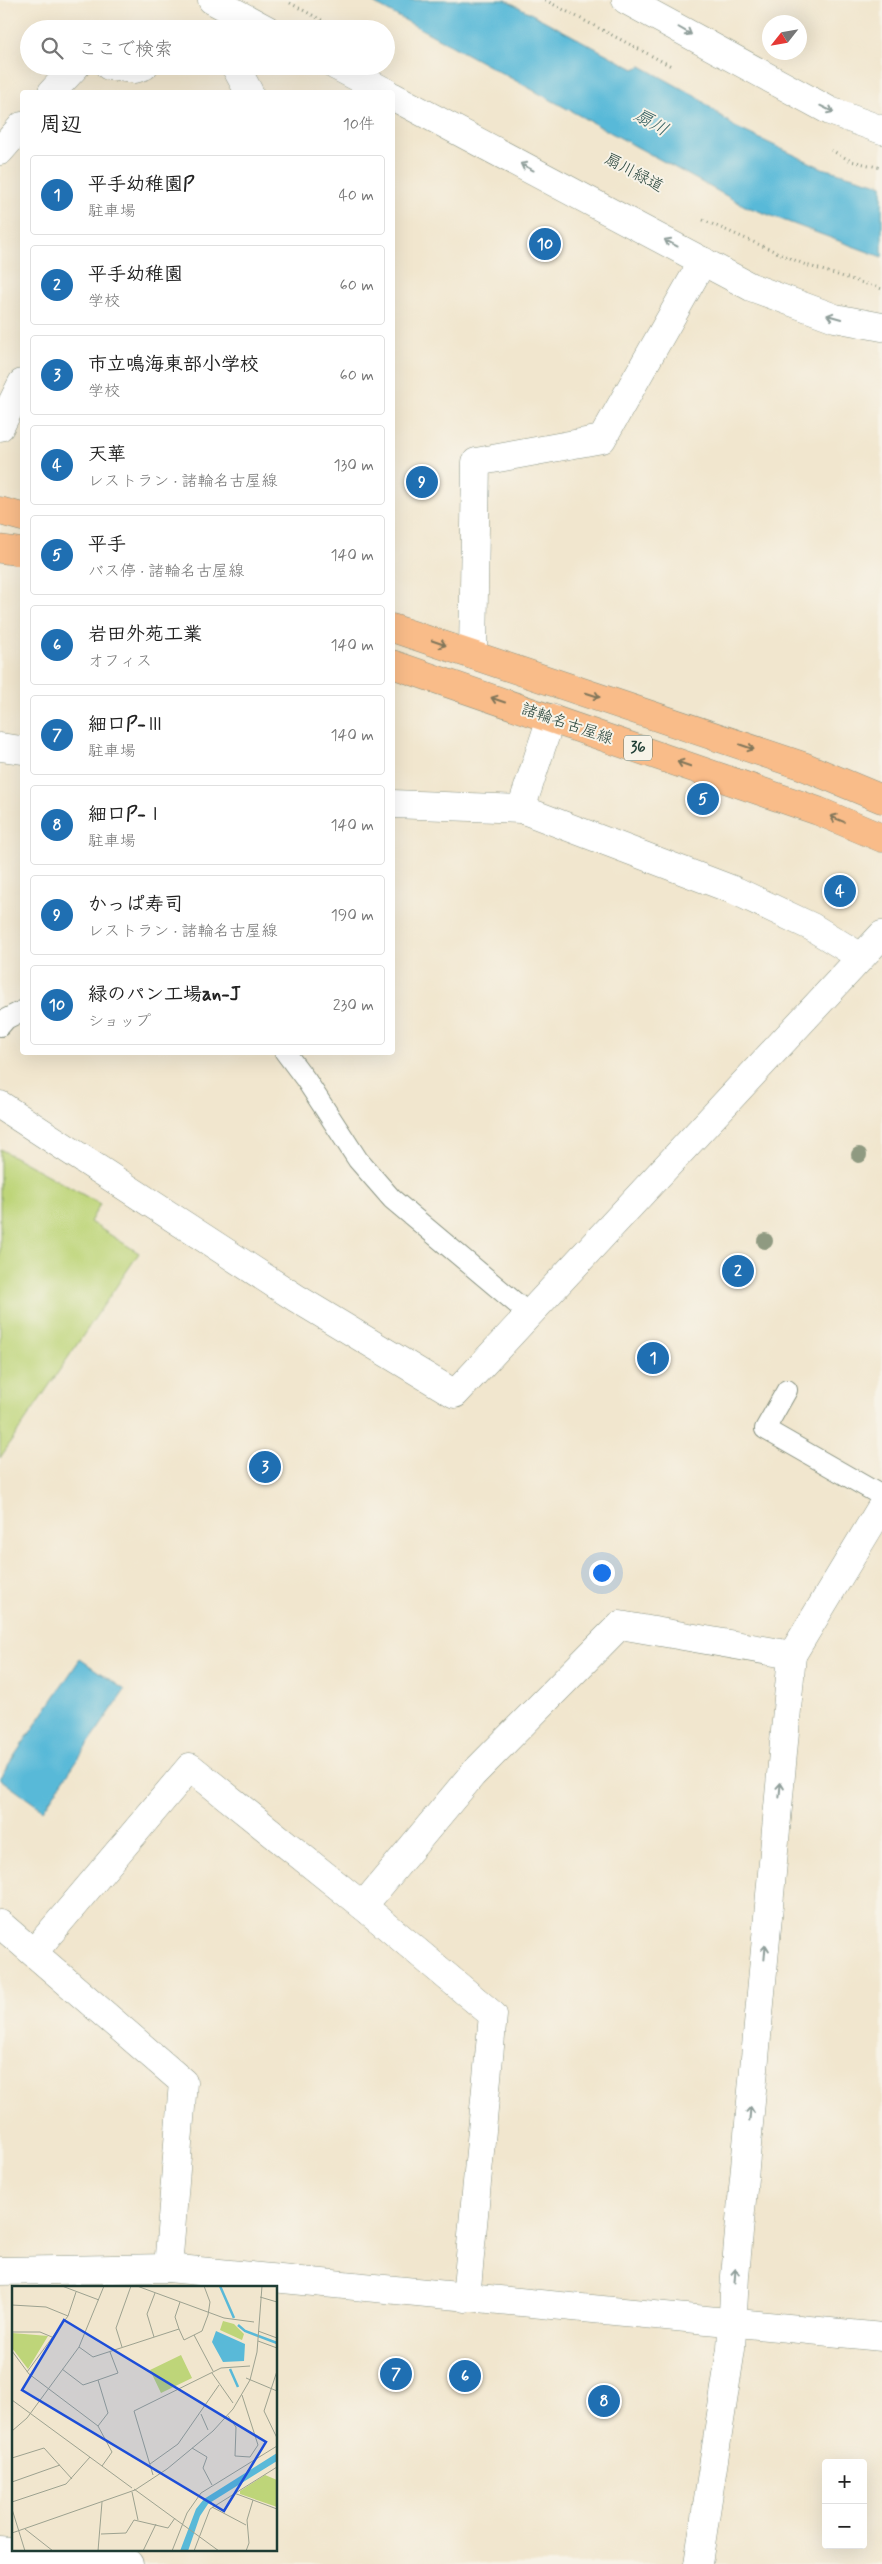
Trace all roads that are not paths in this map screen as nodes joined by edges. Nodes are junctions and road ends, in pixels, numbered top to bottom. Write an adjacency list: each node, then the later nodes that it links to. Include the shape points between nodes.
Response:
1 (212, 0): 4 (street)
2 (626, 0): 3 (street)
3 (650, 6): 13 (street, one-way to 13, via 740,64 830,111)
4 (249, 20)
5 (68, 75): 8 (street)
6 (240, 75): 9 (street)
7 (353, 75): 10 (street)
8 (54, 90)
9 (248, 90)
10 (382, 90)
11 (395, 98): 15 (street, one-way to 11)
12 (20, 128): 14 (street)
13 (882, 130)
14 (0, 151)
15 (703, 260): 16 (street, one-way to 15, via 834,318 788,301 751,287); 24 (street, via 602,440 476,462)
16 (882, 327)
17 (20, 387): 18 (street)
18 (0, 427)
19 (0, 511): 20 (main road)
20 (20, 516)
21 (0, 549): 22 (main road)
22 (20, 552)
23 (395, 629): 24 (main road, 36, one-way to 24)
24 (473, 655): 29 (main road, 36, one-way to 29, via 804,766)
25 (395, 665): 26 (main road, 諸輪名古屋線 / 36, one-way to 25)
26 (551, 718): 31 (street); 32 (main road, 諸輪名古屋線 / 36, one-way to 26, via 818,811)
27 (0, 747): 28 (street)
28 (20, 750)
29 (882, 799)
30 (395, 804): 31 (street)
31 (521, 809): 34 (street, via 736,891 812,927)
32 (882, 838)
33 (882, 935): 34 (street)
34 (861, 957): 39 (street)
35 (20, 1012): 36 (lane)
36 (0, 1026)
37 (287, 1055): 39 (lane, via 358,1160 392,1199)
38 (0, 1105): 39 (street, via 296,1298 455,1394)
39 (529, 1314)
40 (787, 1390): 41 (lane, via 765,1429)
41 (882, 1496)
42 (882, 1506): 43 (street)
43 (792, 1655): 44 (street, via 620,1625 472,1775); 50 (street, one-way to 43)
44 (363, 1906): 46 (street, via 190,1767); 49 (street, via 493,2015)
45 (0, 1924): 46 (street)
46 (34, 1952): 47 (street, via 183,2082)
47 (168, 2268): 48 (street); 49 (street)
48 (0, 2271)
49 (466, 2298): 50 (street)
50 (732, 2325): 51 (street); 54 (street)
51 (882, 2337)
52 (0, 2551): 53 (street)
53 (129, 2564)
54 (698, 2564)

